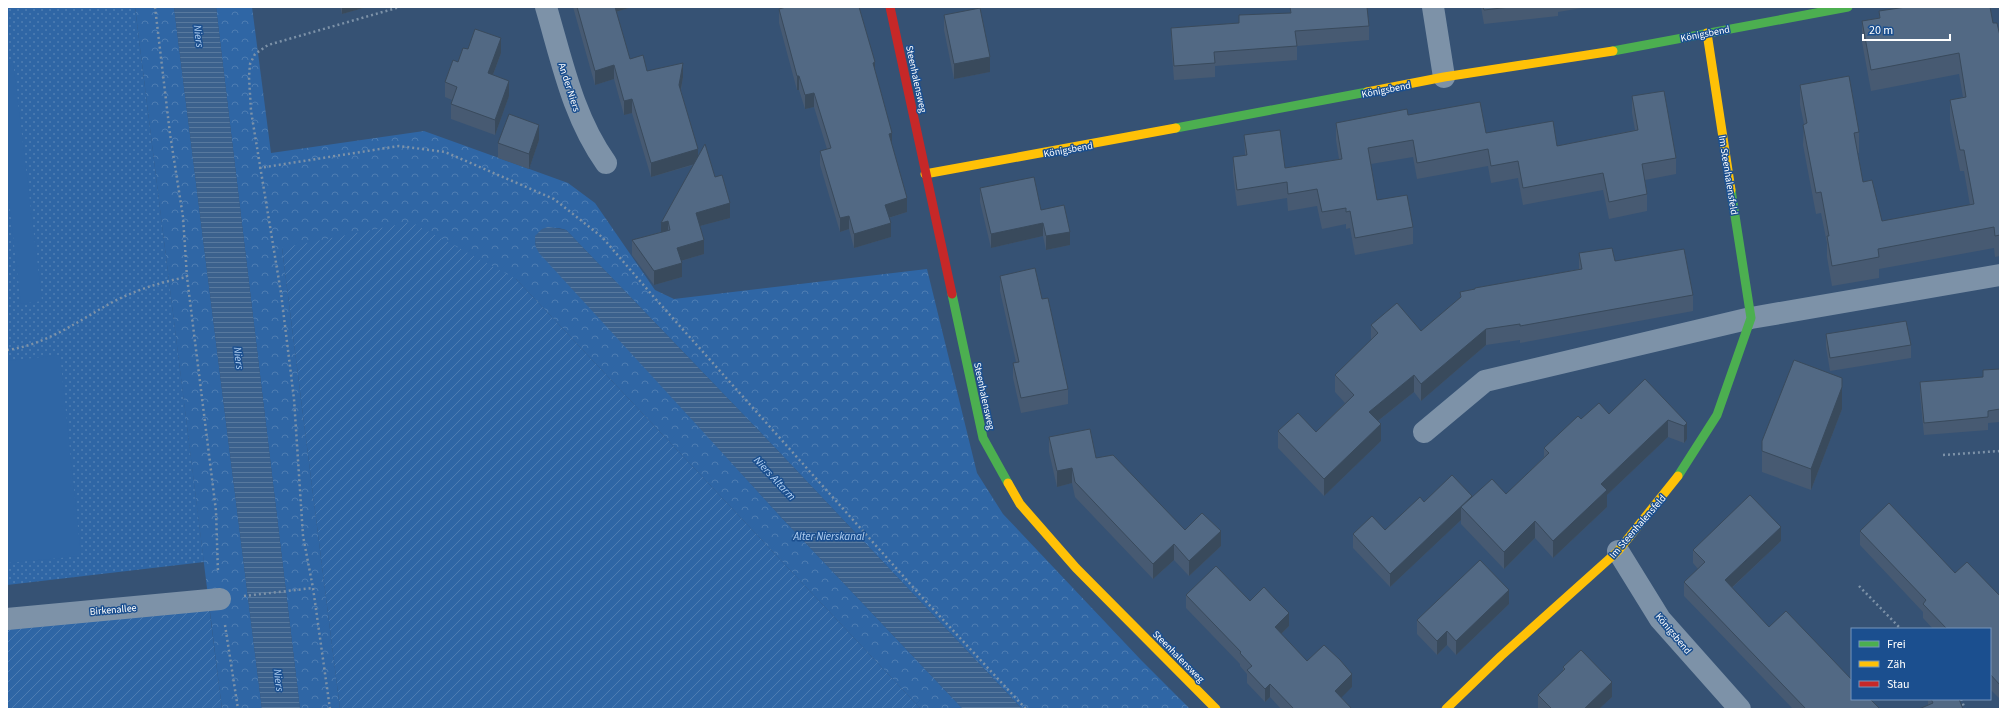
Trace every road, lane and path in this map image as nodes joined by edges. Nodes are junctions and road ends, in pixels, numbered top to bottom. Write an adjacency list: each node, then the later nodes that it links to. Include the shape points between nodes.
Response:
1 (155, 7): 13 (path, via 183,217)
2 (400, 7): 10 (path, via 268,45 255,54 250,64 249,77)
3 (546, 7): 9 (street, An der Niers, via 585,130)
4 (890, 7): 11 (street, Steenhalensweg)
5 (1433, 7): 8 (street)
6 (1848, 7): 7 (street, Königsbend)
7 (1706, 33): 8 (street, Königsbend, via 1578,57); 14 (street, Im Steenhalensfeld)
8 (1444, 77): 11 (street, Königsbend)
9 (606, 163)
10 (259, 168): 21 (path, via 282,300 294,399 303,536); 27 (path, via 400,146 445,152 554,199 602,237 921,596)
11 (925, 174): 28 (street, Steenhalensweg, via 983,438 1020,504 1076,568)
12 (2000, 275): 14 (street)
13 (187, 277): 15 (path, via 136,292 111,303 62,332); 22 (path, via 216,511)
14 (1751, 318): 16 (street, via 1485,381); 19 (street, Im Steenhalensfeld, via 1717,415 1675,482)
15 (7, 350)
16 (1424, 432)
17 (2000, 451): 18 (path)
18 (1943, 455)
19 (1618, 551): 29 (street, Im Steenhalensfeld); 30 (street, Königsbend, via 1660,619)
20 (1858, 586): 24 (path)
21 (313, 588): 22 (path); 26 (path)
22 (220, 599): 23 (street, Birkenallee); 25 (path)
23 (7, 619)
24 (1900, 628)
25 (238, 709)
26 (330, 709)
27 (1026, 709)
28 (1216, 709)
29 (1446, 709)
30 (1740, 709)

